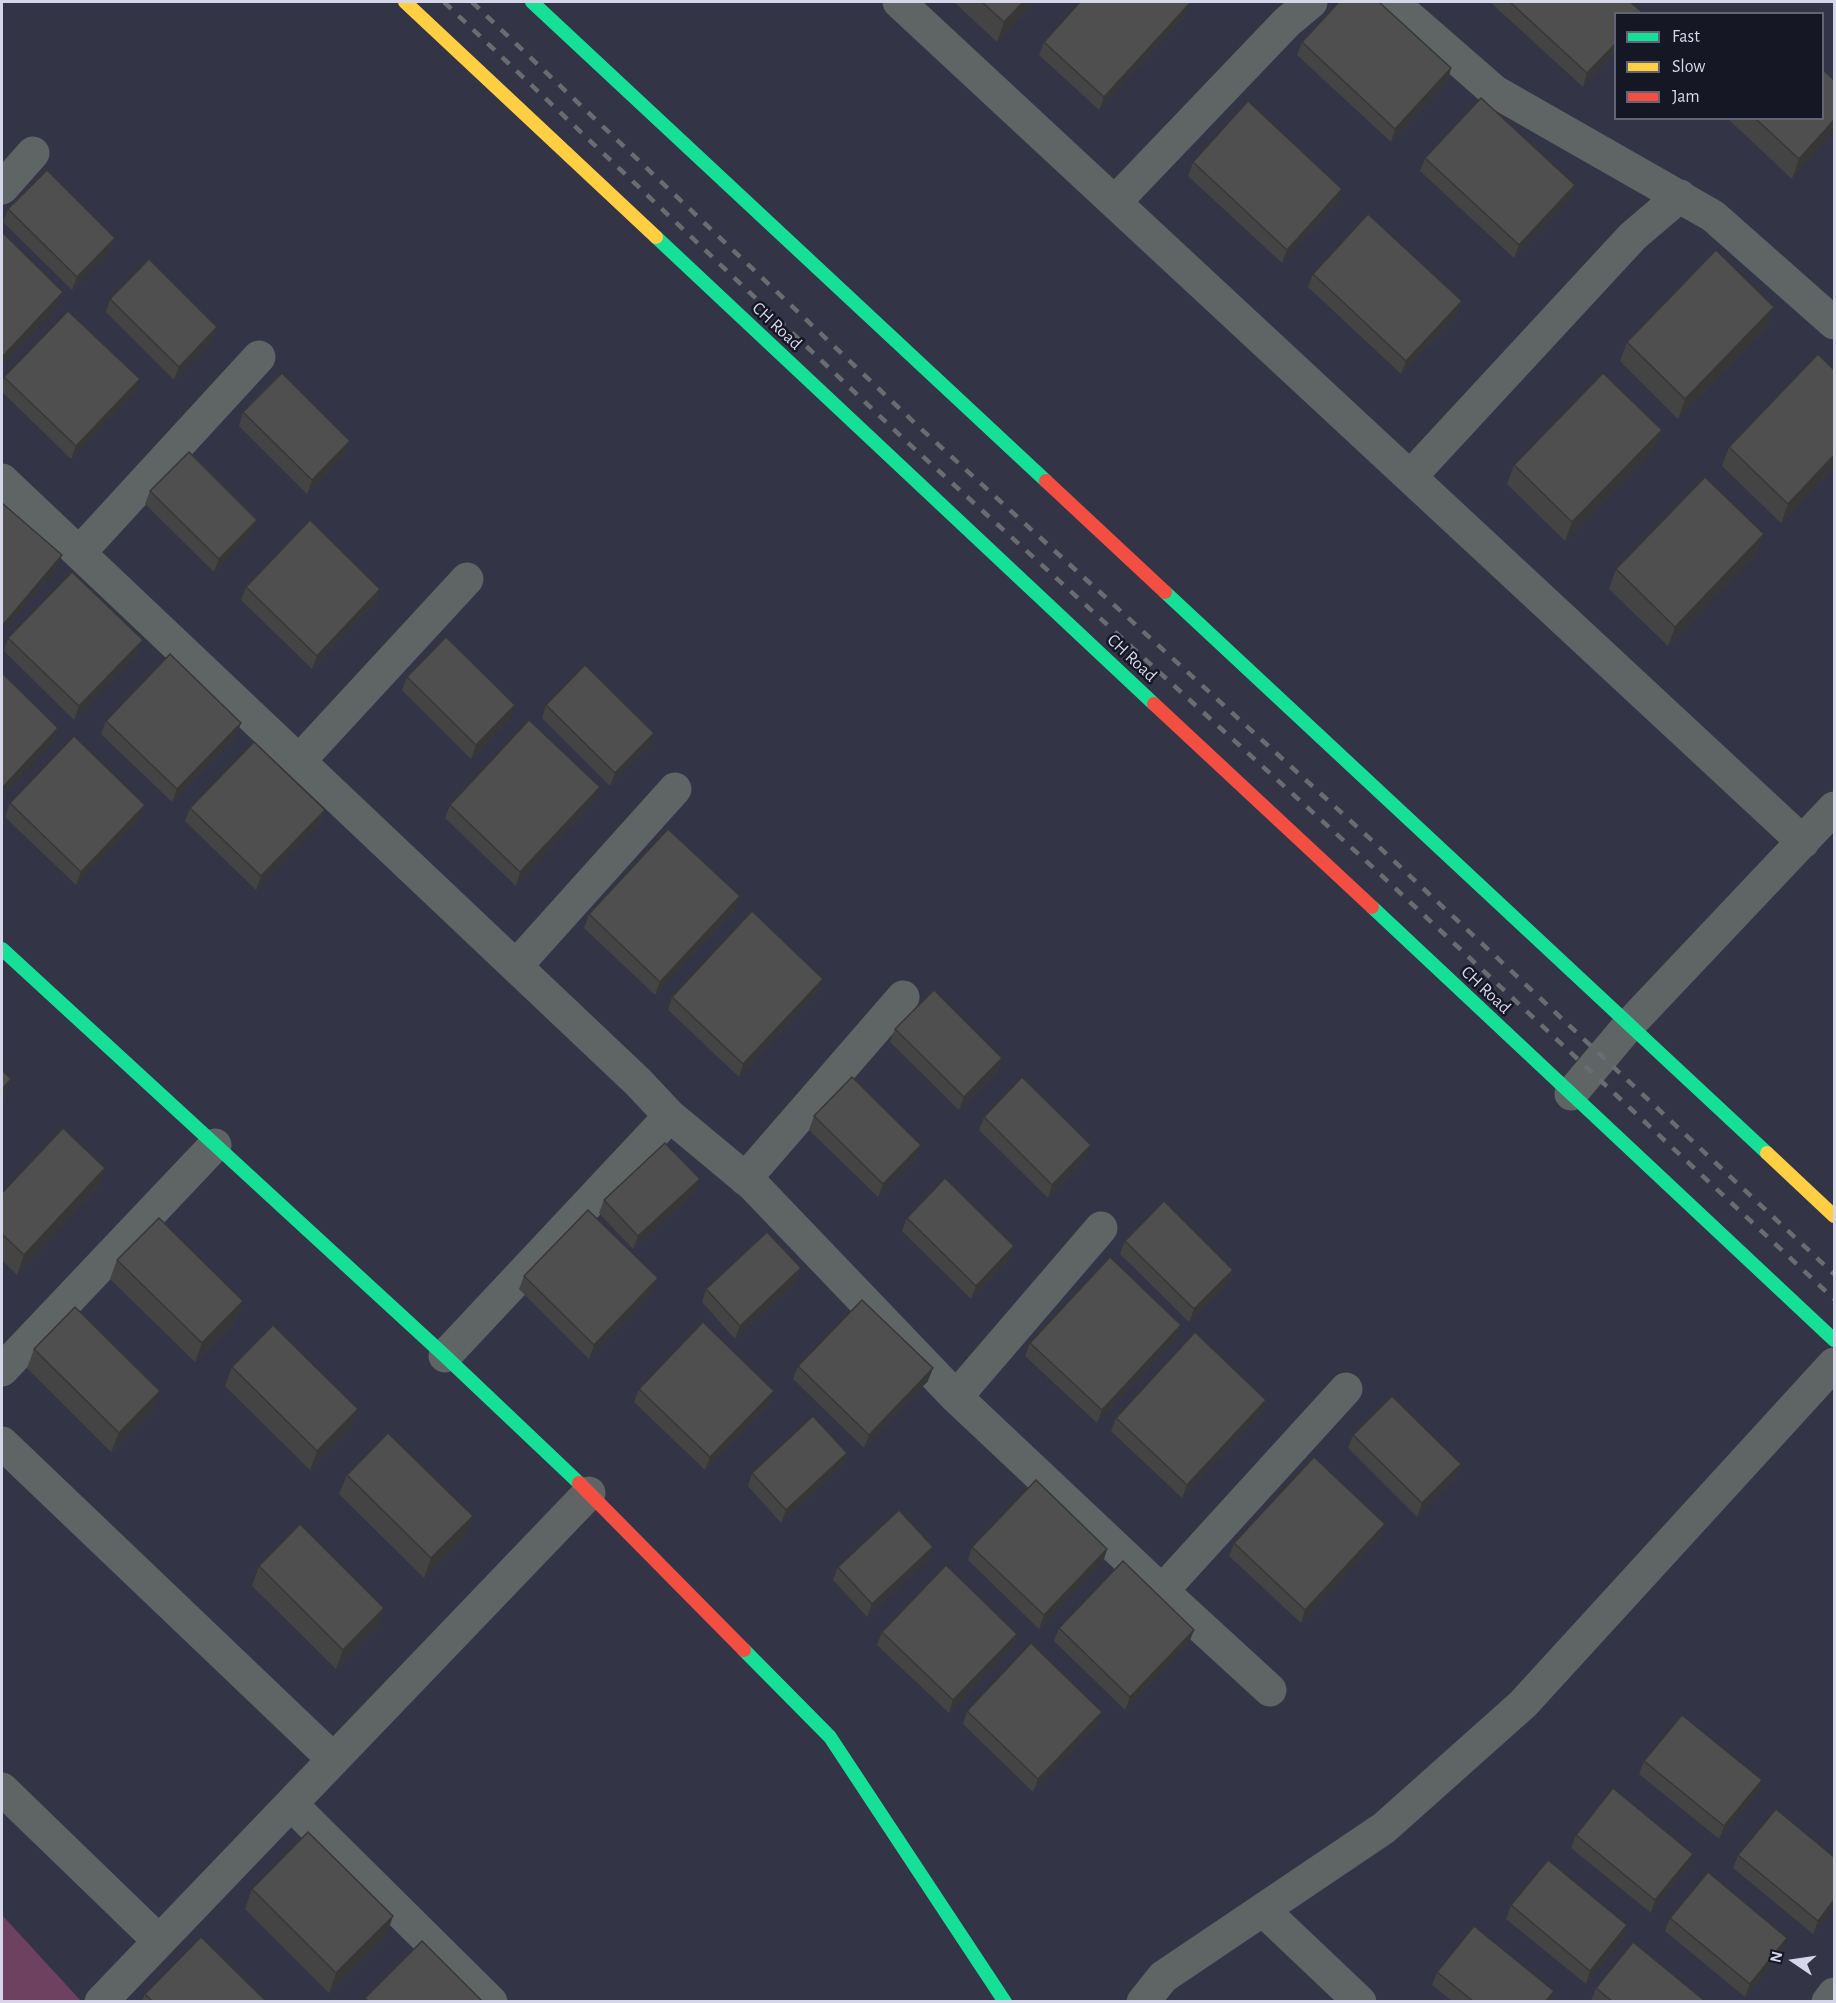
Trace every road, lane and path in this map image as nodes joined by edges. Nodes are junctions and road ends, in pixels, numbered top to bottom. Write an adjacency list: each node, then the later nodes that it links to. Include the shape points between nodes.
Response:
1 (405, 2): 24 (street, CH Road)
2 (532, 2): 23 (street)
3 (899, 2): 9 (street)
4 (1311, 2): 9 (street, via 1287,22)
5 (1392, 2): 8 (street, via 1494,91)
6 (33, 153): 7 (street)
7 (2, 188)
8 (1680, 196): 10 (street, via 1713,216); 12 (street, via 1633,236)
9 (1115, 202): 12 (street)
10 (1832, 316)
11 (259, 357): 14 (street)
12 (1410, 477): 19 (street)
13 (2, 480): 14 (street)
14 (79, 553): 16 (street)
15 (467, 579): 16 (street)
16 (299, 761): 21 (street)
17 (675, 789): 21 (street)
18 (1834, 808): 19 (street)
19 (1803, 842): 23 (street)
20 (2, 949): 26 (street)
21 (516, 966): 25 (street)
22 (903, 997): 27 (street)
23 (1629, 1024): 24 (street); 28 (street)
24 (1570, 1094): 30 (street, CH Road)
25 (670, 1116): 27 (street); 31 (street)
26 (215, 1145): 31 (street); 33 (street)
27 (745, 1179): 35 (street)
28 (1834, 1216)
29 (1101, 1228): 35 (street)
30 (1834, 1340)
31 (445, 1356): 37 (street)
32 (1834, 1365): 43 (street, via 1522,1704 1384,1828)
33 (2, 1370)
34 (1346, 1389): 38 (street)
35 (956, 1397): 38 (street)
36 (2, 1443): 40 (street)
37 (589, 1493): 40 (street); 48 (street, via 830,1737)
38 (1162, 1591): 39 (street)
39 (1270, 1690)
40 (333, 1759): 42 (street)
41 (2, 1789): 44 (street)
42 (291, 1804): 44 (street); 47 (street)
43 (1263, 1910): 49 (street, via 1163,1977); 50 (street)
44 (159, 1941): 46 (street)
45 (1834, 1994): 51 (street)
46 (101, 2001)
47 (491, 2001)
48 (1005, 2001)
49 (1143, 2001)
50 (1360, 2001)
51 (1828, 2001)

